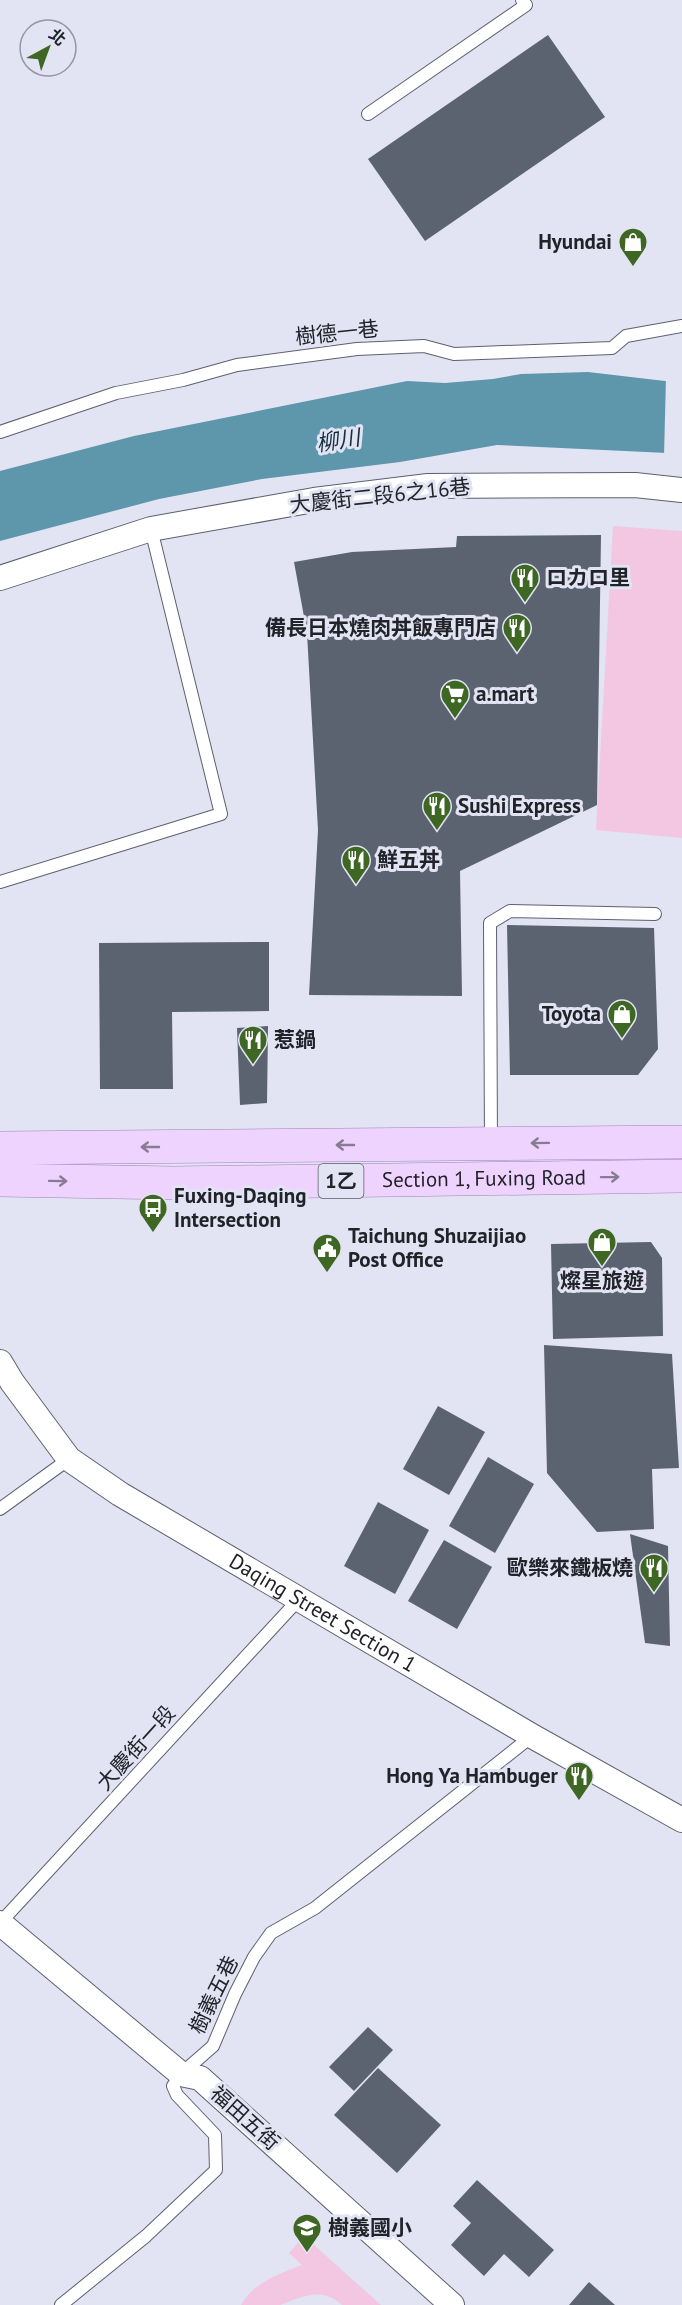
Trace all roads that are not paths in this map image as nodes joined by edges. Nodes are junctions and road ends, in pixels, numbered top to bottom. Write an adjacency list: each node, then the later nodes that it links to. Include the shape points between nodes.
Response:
1 (522, 0): 2 (lane, via 526,5)
2 (368, 114)
3 (682, 326): 4 (lane, 樹德一巷, via 626,336 612,348 454,354 424,346 368,348 237,365 116,393)
4 (0, 432)
5 (682, 490): 6 (street, 大慶街二段6之16巷, via 634,485 428,486 314,500)
6 (151, 529): 7 (street, 大慶街二段6之16巷); 8 (lane, via 221,814)
7 (0, 578)
8 (0, 882)
9 (655, 914): 11 (lane, via 510,911 490,923)
10 (682, 1142): 11 (main road, Section 1, Fuxing Road / 1乙, one-way to 11)
11 (491, 1144): 12 (main road, Section 1, Fuxing Road / 1乙, one-way to 12)
12 (0, 1148)
13 (682, 1176): 14 (main road, Section 1, Fuxing Road / 1乙, one-way to 13, via 174,1183)
14 (0, 1180)
15 (0, 1362): 16 (street, Daqing Street Section 1)
16 (69, 1459): 17 (lane); 18 (street, Daqing Street Section 1, via 120,1494)
17 (0, 1509)
18 (300, 1598): 19 (street, Daqing Street Section 1); 21 (lane, 大慶街一段)
19 (532, 1736): 20 (street, Daqing Street Section 1); 22 (lane, 樹義五巷, via 315,1908 271,1933 235,1994 213,2046)
20 (682, 1820)
21 (0, 1923): 22 (street, 福田五街)
22 (181, 2074): 23 (lane, via 173,2085 177,2095 215,2135 216,2170 146,2236); 24 (street, 福田五街, via 200,2078)
23 (61, 2305)
24 (452, 2305)

